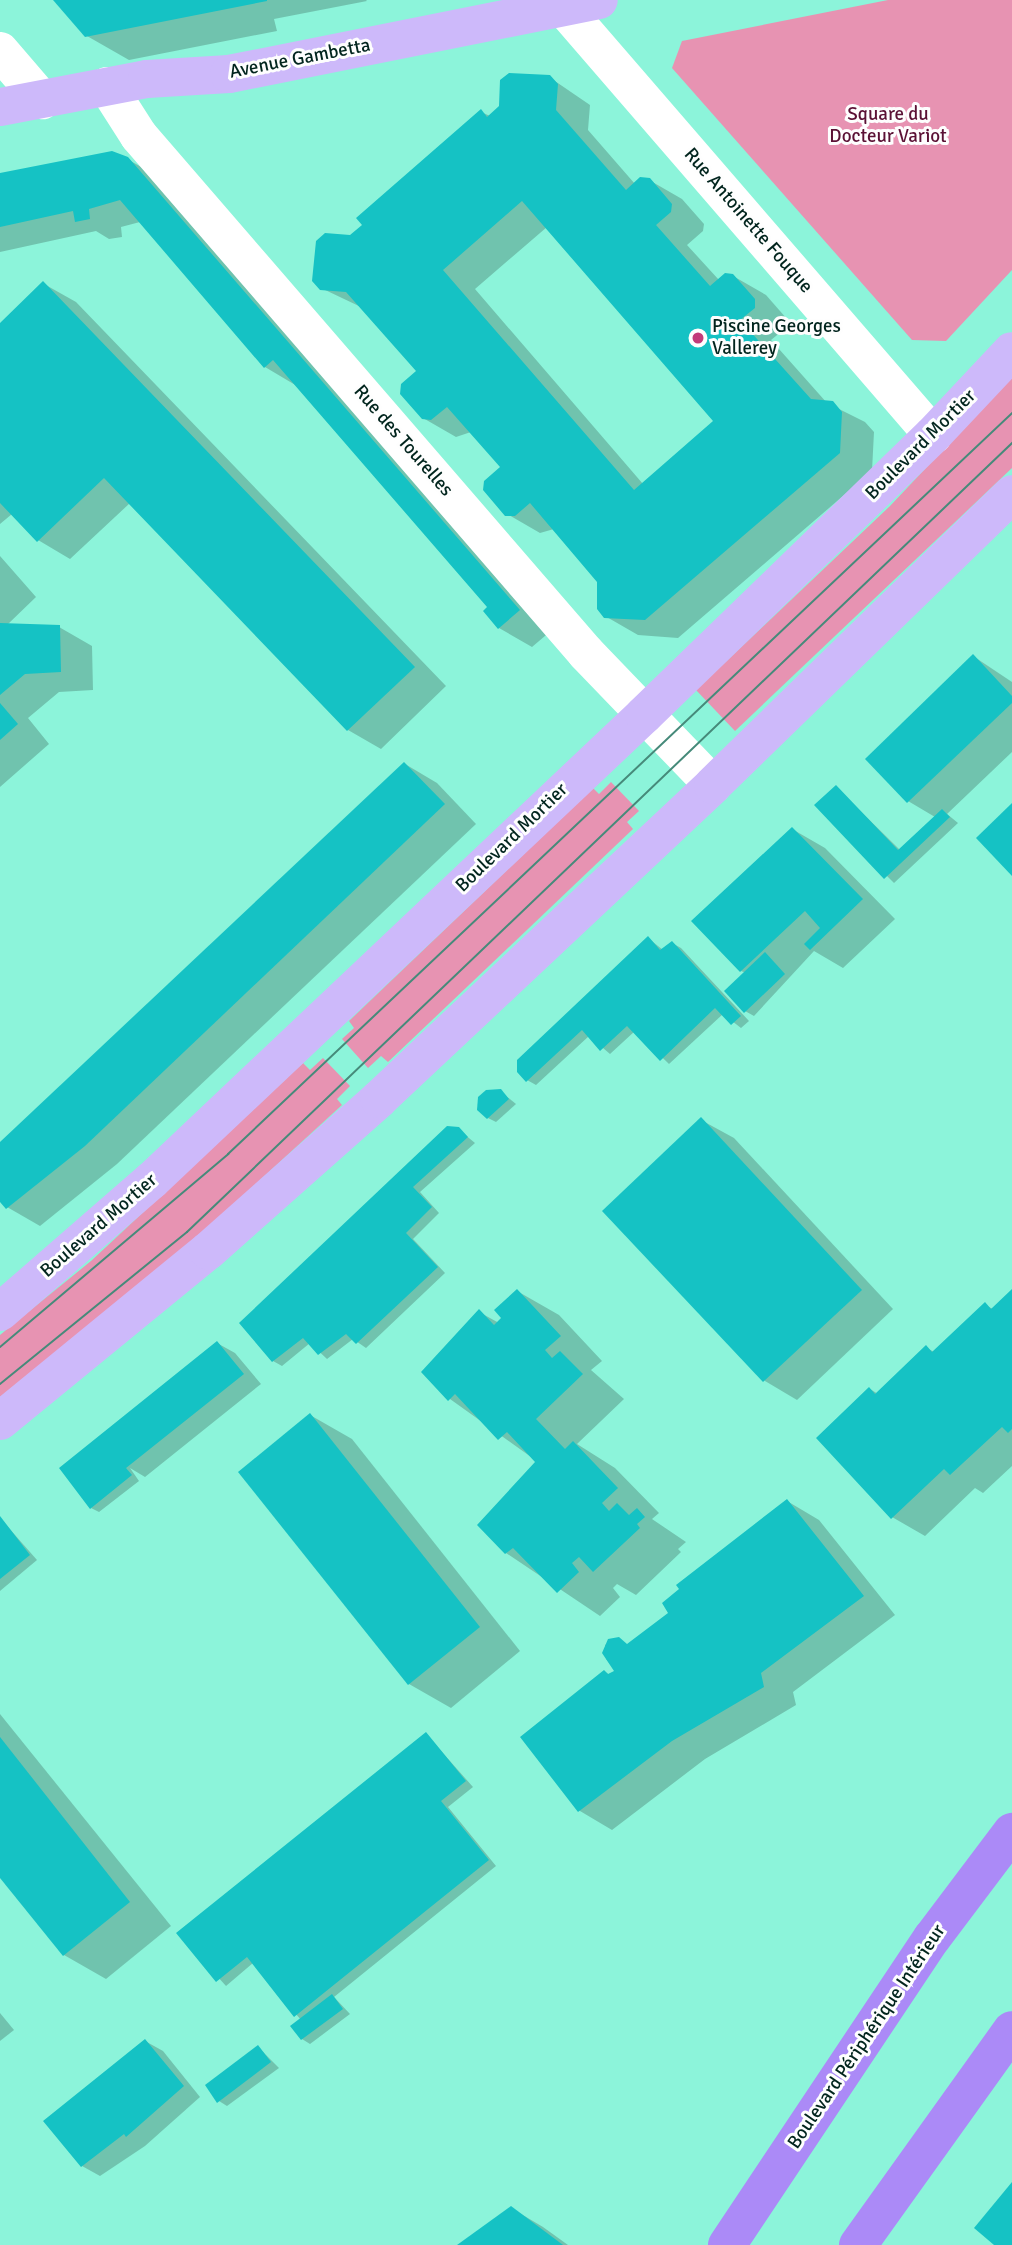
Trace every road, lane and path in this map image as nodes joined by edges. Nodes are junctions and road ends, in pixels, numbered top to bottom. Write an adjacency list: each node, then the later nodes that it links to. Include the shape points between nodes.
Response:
1 (599, 0): 2 (main road, Avenue Gambetta)
2 (563, 8): 4 (main road, Avenue Gambetta, via 229,74); 8 (street, Rue Antoinette Fouque)
3 (0, 51): 5 (street)
4 (107, 86): 5 (main road, Avenue Gambetta); 10 (street, Rue des Tourelles, via 139,136)
5 (42, 100): 6 (main road, Avenue Gambetta)
6 (0, 107)
7 (1012, 351): 8 (main road, Boulevard Mortier)
8 (933, 435): 10 (main road, Boulevard Mortier)
9 (1012, 494): 11 (main road)
10 (644, 715): 11 (street, Rue des Tourelles); 12 (main road, Boulevard Mortier, via 152,1180)
11 (713, 785): 13 (main road, via 370,1108 208,1251)
12 (0, 1312)
13 (0, 1421)
14 (1012, 1832): 16 (highway, Boulevard Périphérique Intérieur, via 932,1938)
15 (1012, 2030): 17 (highway)
16 (727, 2245)
17 (858, 2245)

